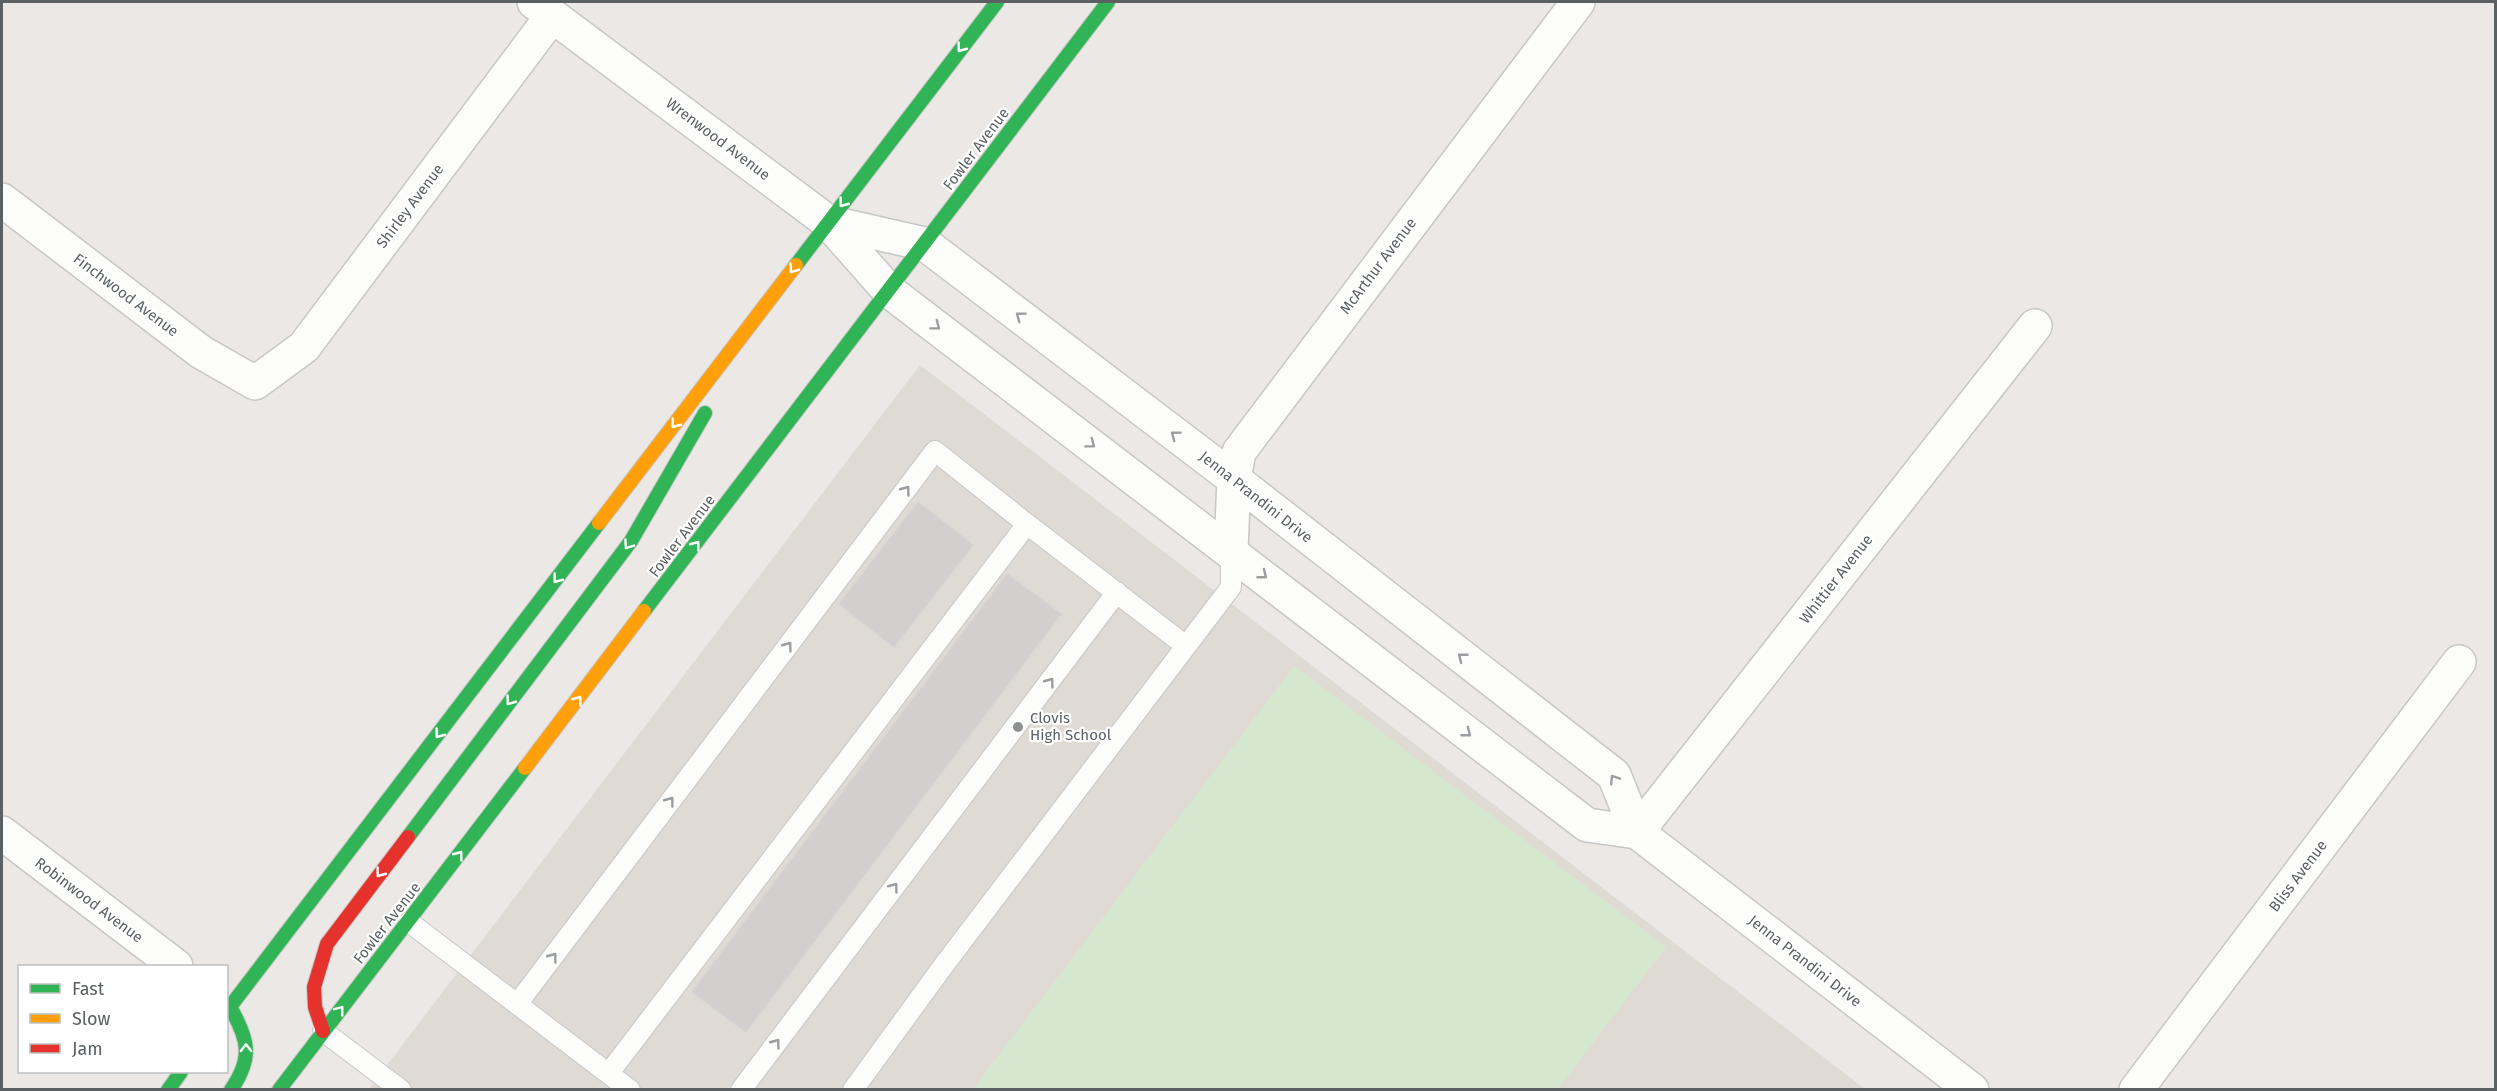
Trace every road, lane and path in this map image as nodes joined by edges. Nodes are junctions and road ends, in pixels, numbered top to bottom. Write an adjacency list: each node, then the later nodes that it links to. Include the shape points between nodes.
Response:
1 (997, 2): 6 (main road, one-way to 6)
2 (1108, 2): 7 (main road, Fowler Avenue)
3 (1578, 2): 12 (street, McArthur Avenue, via 1239,452)
4 (543, 9): 6 (street, Wrenwood Avenue); 11 (street, Shirley Avenue, via 304,347)
5 (2, 200): 11 (street, Finchwood Avenue, via 201,352)
6 (828, 222): 7 (street, Jenna Prandini Drive); 8 (street, Wrenwood Avenue); 9 (main road, one-way to 9)
7 (925, 244): 8 (main road, Fowler Avenue); 12 (street, Jenna Prandini Drive, one-way to 7)
8 (889, 291): 14 (street, Jenna Prandini Drive, one-way to 14); 20 (main road, Fowler Avenue, one-way to 8)
9 (773, 295): 23 (main road, one-way to 23); 24 (main road, one-way to 24, via 631,541 327,944 314,978 314,1008)
10 (2035, 326): 18 (street, Whittier Avenue)
11 (255, 383)
12 (1234, 479): 14 (street, McArthur Avenue); 18 (street, Jenna Prandini Drive, one-way to 12, via 1614,775)
13 (1027, 524): 15 (lane); 22 (lane, one-way to 13, via 935,451); 26 (lane)
14 (1231, 550): 16 (lane, via 1231,587); 18 (street, Jenna Prandini Drive, one-way to 18, via 1587,825)
15 (1117, 592): 16 (lane); 32 (lane, one-way to 15)
16 (1186, 646): 33 (lane)
17 (2459, 662): 35 (street, Bliss Avenue)
18 (1637, 832): 34 (street, Jenna Prandini Drive)
19 (2, 834): 21 (street, Robinwood Avenue)
20 (409, 922): 22 (lane); 24 (main road, Fowler Avenue, one-way to 20)
21 (175, 965)
22 (518, 1003): 26 (lane)
23 (228, 1008): 28 (main road, one-way to 23, via 242,1076 248,1051 244,1030)
24 (323, 1031): 29 (main road, Fowler Avenue); 30 (lane)
25 (180, 1073): 27 (main road)
26 (609, 1073): 31 (lane)
27 (168, 1089)
28 (231, 1089)
29 (279, 1089)
30 (401, 1089)
31 (630, 1089)
32 (741, 1089)
33 (853, 1089)
34 (1972, 1089)
35 (2136, 1089)

